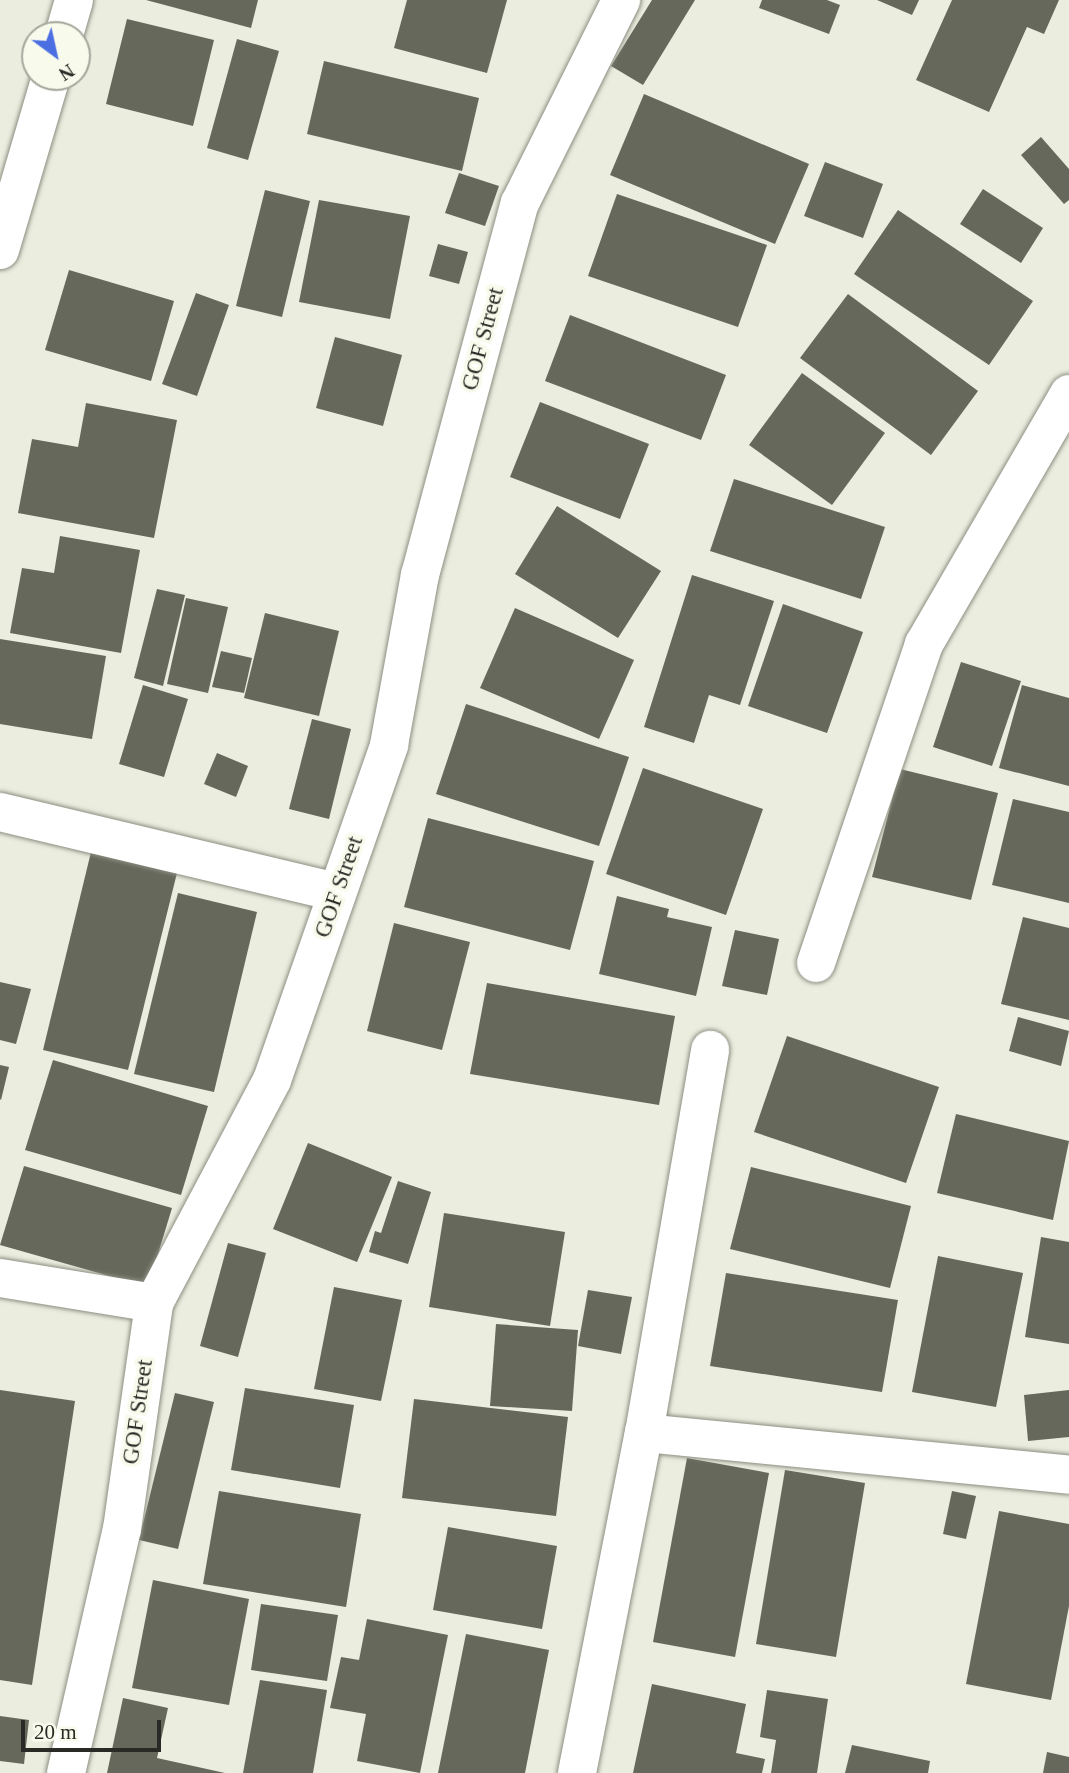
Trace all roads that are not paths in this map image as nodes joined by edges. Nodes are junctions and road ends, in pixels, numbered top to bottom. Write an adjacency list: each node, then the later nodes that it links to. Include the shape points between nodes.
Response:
1 (74, 0): 3 (street)
2 (621, 0): 8 (street, GOF Street, via 520,203 420,575 389,745)
3 (68, 21)
4 (47, 91): 5 (street)
5 (0, 250)
6 (1069, 394): 9 (street, via 924,644)
7 (0, 812): 8 (street)
8 (337, 892): 12 (street, GOF Street, via 272,1080)
9 (816, 963)
10 (709, 1050): 13 (street)
11 (0, 1278): 12 (street)
12 (154, 1303): 15 (street, GOF Street, via 122,1529)
13 (644, 1433): 14 (street); 16 (street)
14 (1069, 1475)
15 (66, 1773)
16 (577, 1773)

